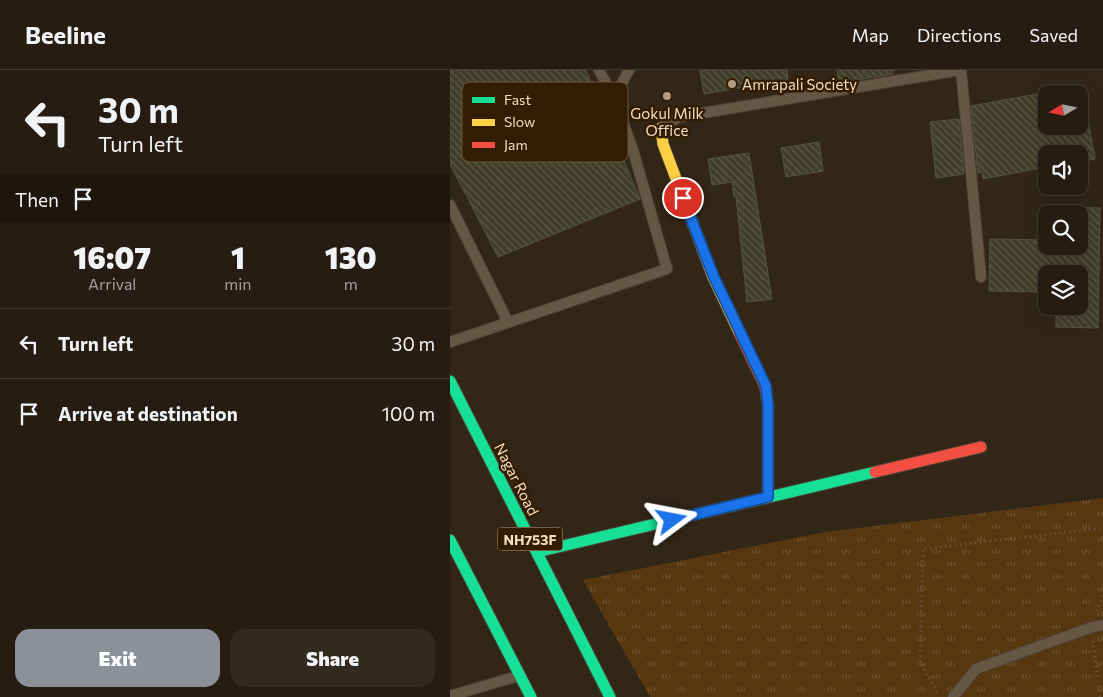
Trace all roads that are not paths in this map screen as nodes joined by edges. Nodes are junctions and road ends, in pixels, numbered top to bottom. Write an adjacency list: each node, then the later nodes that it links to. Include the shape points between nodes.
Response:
1 (599, 70): 4 (lane)
2 (629, 70): 5 (lane)
3 (961, 70): 6 (lane, via 679,117); 9 (lane)
4 (605, 82)
5 (623, 82)
6 (661, 128): 14 (main road, via 663,144 706,260 766,386)
7 (628, 138): 10 (lane, via 667,269)
8 (450, 204): 10 (lane)
9 (981, 277)
10 (508, 322): 11 (lane)
11 (450, 342)
12 (450, 381): 16 (main road, Nagar Road / NH753F, via 464,418)
13 (981, 447): 14 (main road)
14 (768, 497): 16 (main road)
15 (450, 540): 18 (main road)
16 (537, 552): 21 (main road, Nagar Road / NH753F)
17 (1103, 625): 22 (lane, via 976,669)
18 (519, 676): 19 (lane); 20 (main road)
19 (450, 696)
20 (531, 697)
21 (610, 697)
22 (953, 697)

